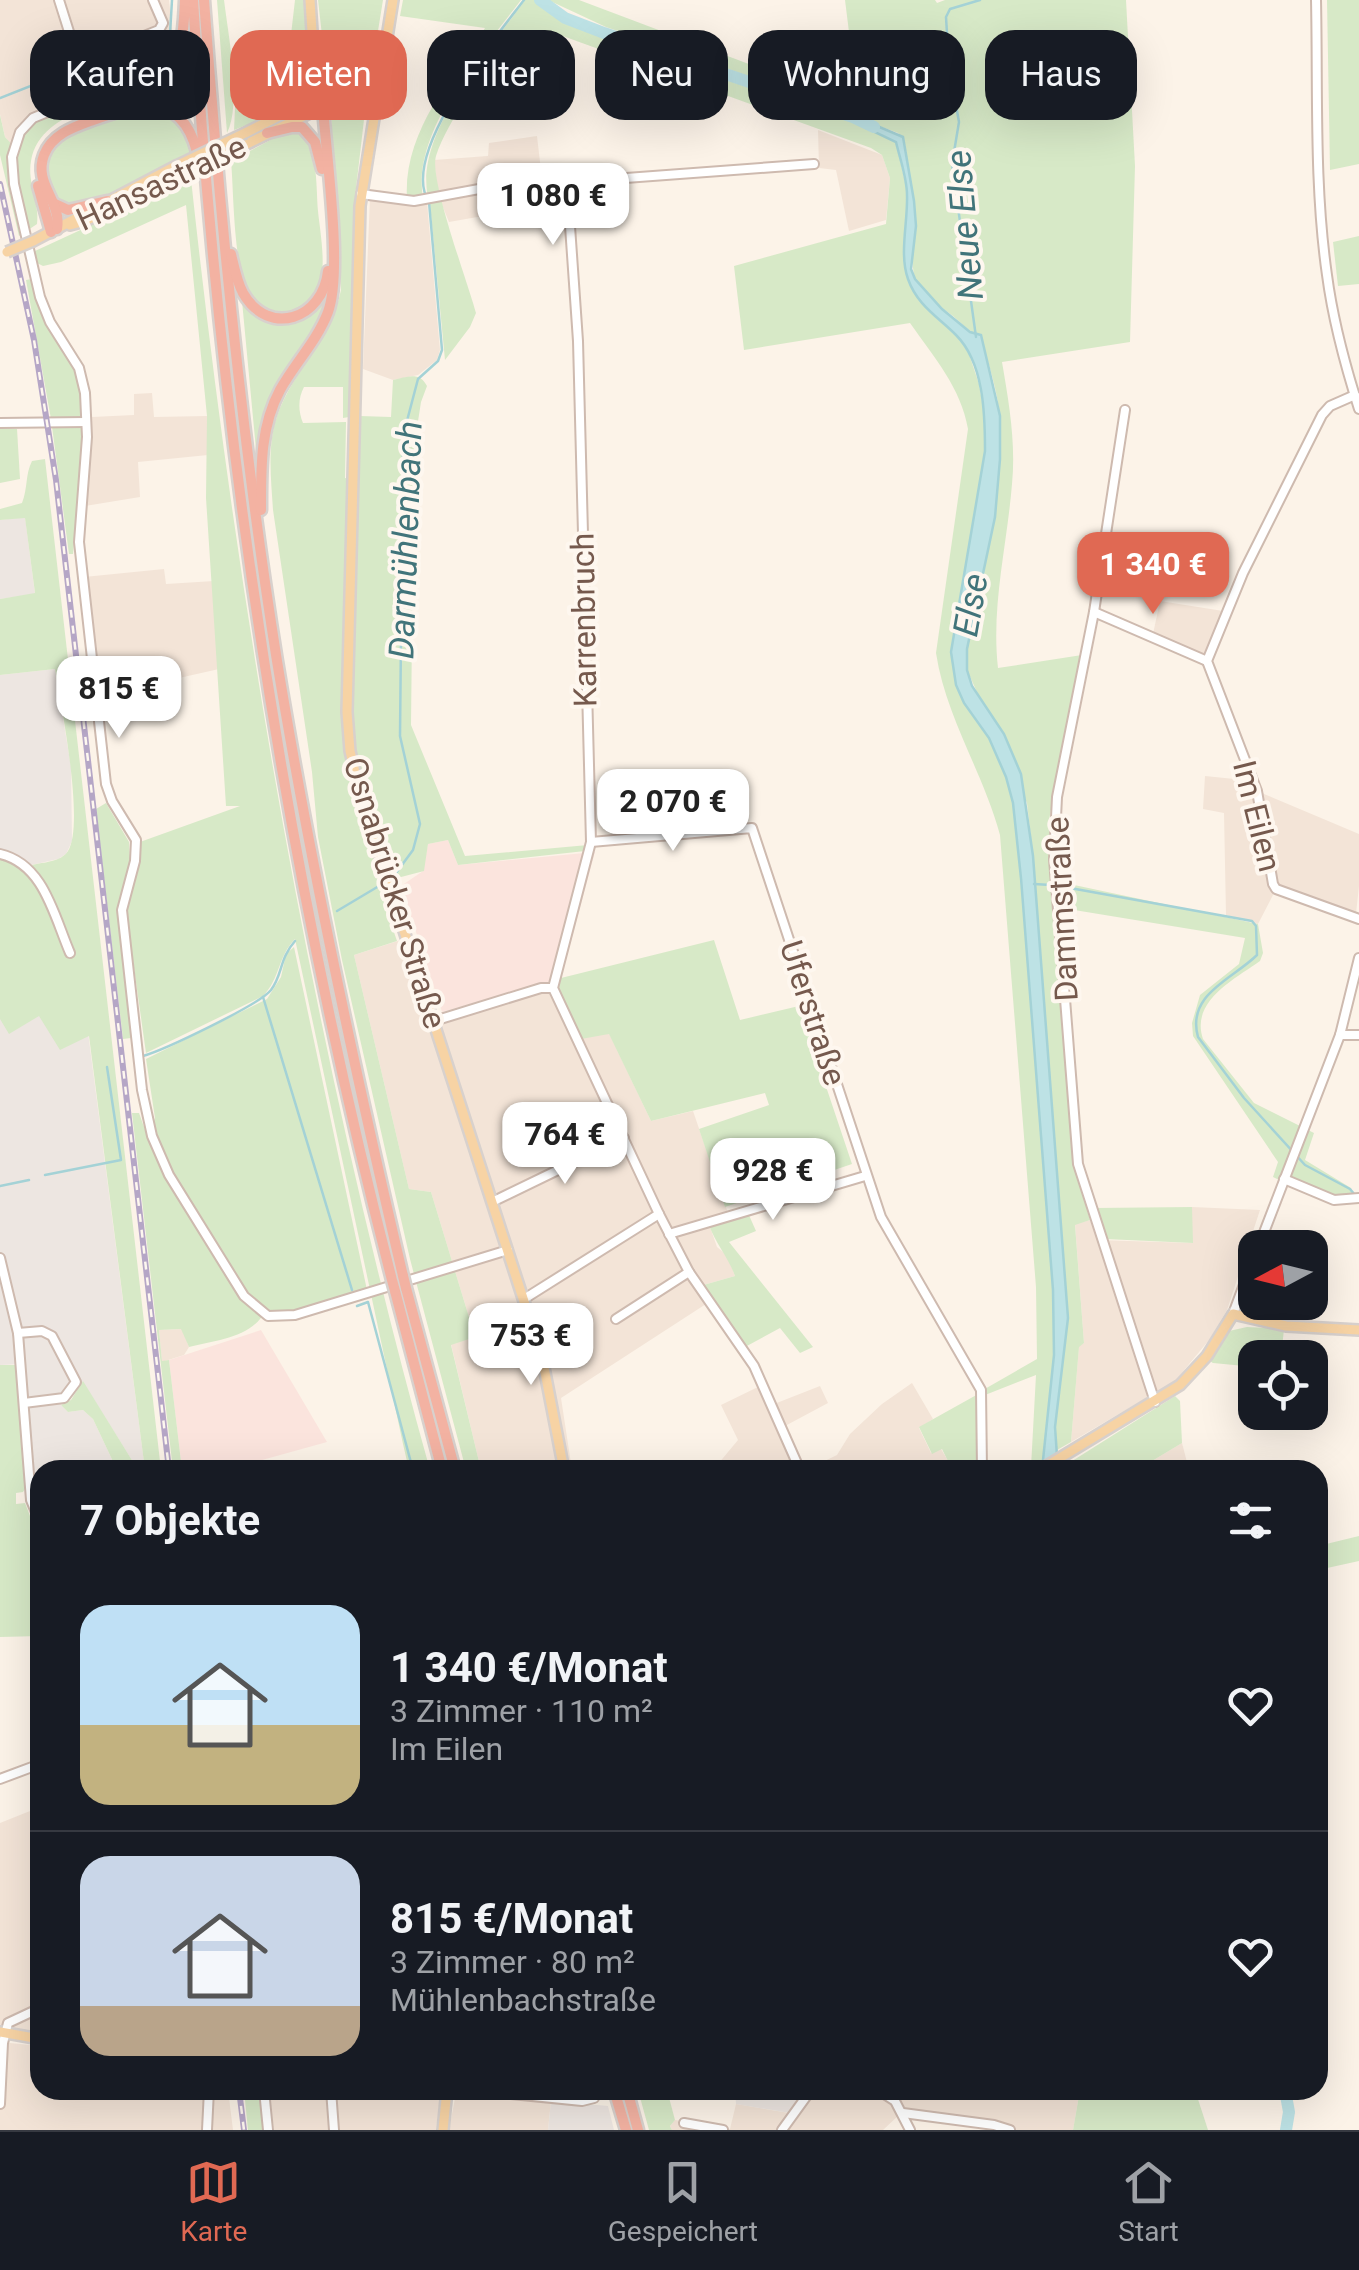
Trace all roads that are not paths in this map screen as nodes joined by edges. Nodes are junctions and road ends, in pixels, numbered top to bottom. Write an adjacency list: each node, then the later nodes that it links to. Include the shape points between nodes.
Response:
1 (59, 0): 9 (street)
2 (153, 0): 10 (street, via 163,23)
3 (184, 0): 27 (highway, via 180,53 169,76 132,101 64,127 42,150 36,173)
4 (193, 0): 26 (highway)
5 (204, 0): 22 (highway)
6 (310, 0): 11 (main road)
7 (392, 0): 23 (main road, Osnabrücker Straße)
8 (1316, 0): 29 (street, via 1323,236)
9 (69, 30)
10 (159, 30)
11 (313, 30)
12 (31, 120): 33 (street, via 12,156 14,184 40,297 79,368)
13 (272, 120): 20 (main road, Hansastraße, bridge)
14 (294, 120): 17 (main road, Hansastraße)
15 (320, 120): 19 (highway)
16 (320, 120): 34 (highway, via 333,292 316,336 269,416)
17 (268, 134): 19 (highway, via 302,128 315,142); 20 (main road, Hansastraße, bridge)
18 (814, 164): 21 (street)
19 (322, 170): 22 (highway, via 327,283 313,308 291,318 265,314 243,293)
20 (177, 172): 24 (main road, Hansastraße); 27 (main road, Hansastraße, via 86,221)
21 (568, 183): 23 (street, via 479,188 407,202); 37 (street, Karrenbruch)
22 (220, 194): 34 (highway)
23 (361, 194): 43 (main road, Osnabrücker Straße, via 348,737 357,784)
24 (107, 201): 25 (highway, via 68,210); 27 (main road, Hansastraße)
25 (54, 204): 26 (highway, via 44,189 42,165 60,135 121,110 154,105 170,110 190,130); 27 (highway)
26 (208, 211): 57 (highway, via 242,505 284,777 338,1052)
27 (54, 230): 28 (main road, Hansastraße, bridge)
28 (4, 254)
29 (1355, 395): 30 (street); 36 (street, via 1322,414)
30 (1359, 409)
31 (1125, 410): 35 (street, Dammstraße)
32 (0, 422): 33 (street)
33 (86, 422): 54 (street, via 81,579 106,784 136,840 122,910 138,1058 152,1136 169,1174 244,1296 268,1316 296,1316)
34 (260, 546): 57 (highway, via 296,772)
35 (1094, 612): 36 (street); 64 (street, Dammstraße, via 1057,797 1054,859 1078,1164)
36 (1207, 661): 39 (street, Im Eilen, via 1257,790 1272,884)
37 (591, 842): 42 (street, Karrenbruch); 47 (street, Uferstraße, via 752,828)
38 (0, 854): 40 (street, via 17,858 39,880)
39 (1359, 920)
40 (70, 953)
41 (1359, 958): 45 (street)
42 (553, 988): 43 (street); 46 (street)
43 (434, 1021): 50 (main road, Osnabrücker Straße)
44 (1359, 1035): 45 (street)
45 (1340, 1036): 48 (street)
46 (624, 1138): 50 (street); 51 (street)
47 (866, 1176): 53 (street); 70 (street, Uferstraße, via 891,1237 981,1390)
48 (1284, 1179): 49 (street, via 1334,1200); 52 (street)
49 (1359, 1198)
50 (492, 1202): 54 (main road, Osnabrücker Straße)
51 (659, 1214): 53 (street); 58 (street)
52 (1265, 1230)
53 (669, 1234): 56 (street)
54 (508, 1250): 58 (main road, Osnabrücker Straße)
55 (0, 1258): 63 (street)
56 (689, 1272): 61 (street); 69 (street, via 754,1366)
57 (399, 1284): 66 (highway); 67 (highway)
58 (524, 1299): 68 (main road, Osnabrücker Straße, via 548,1374)
59 (1238, 1301): 60 (street)
60 (1233, 1314): 62 (main road); 64 (main road, via 1207,1356)
61 (616, 1318)
62 (1359, 1330)
63 (18, 1333): 65 (street); 65 (street, via 52,1336 76,1382 64,1398)
64 (1155, 1402): 71 (main road)
65 (24, 1403): 72 (street)
66 (440, 1460)
67 (452, 1460)
68 (562, 1460)
69 (796, 1460)
70 (982, 1460)
71 (1058, 1460)
72 (30, 1486)
73 (30, 1768): 74 (street)
74 (0, 1779)
75 (30, 2013): 76 (street)
76 (4, 2026): 77 (main road); 86 (street)
77 (30, 2035)
78 (208, 2100): 89 (street)
79 (265, 2100): 90 (street)
80 (332, 2100): 91 (street)
81 (447, 2100): 92 (main road)
82 (617, 2100): 93 (highway)
83 (630, 2100): 94 (highway)
84 (804, 2100): 96 (street)
85 (892, 2100): 87 (street)
86 (0, 2104)
87 (903, 2113): 97 (street); 98 (street)
88 (684, 2123): 95 (street)
89 (207, 2130)
90 (268, 2130)
91 (334, 2130)
92 (443, 2130)
93 (626, 2130)
94 (638, 2130)
95 (722, 2130)
96 (782, 2130)
97 (910, 2130)
98 (1010, 2130)

